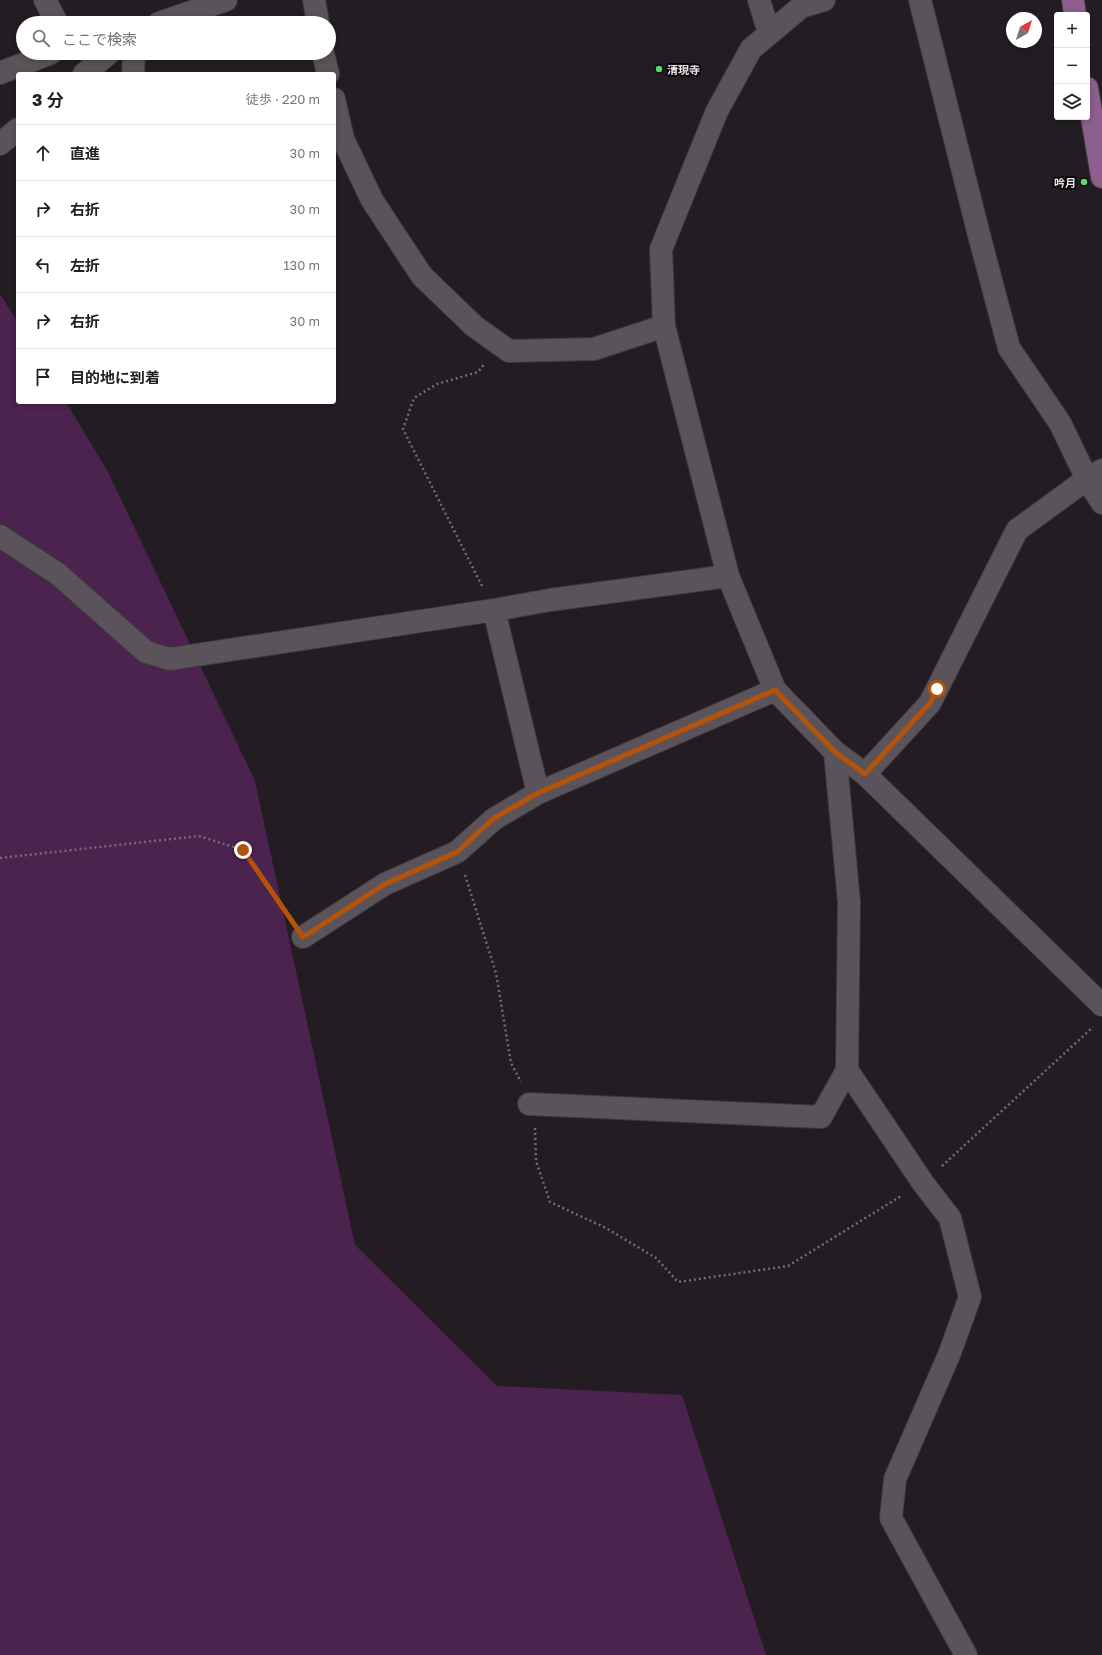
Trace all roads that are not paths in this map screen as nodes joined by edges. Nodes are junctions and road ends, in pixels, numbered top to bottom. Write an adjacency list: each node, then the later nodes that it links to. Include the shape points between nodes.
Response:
1 (45, 0): 9 (street)
2 (226, 0): 10 (street)
3 (314, 0): 11 (street)
4 (759, 0): 12 (street, via 766,22)
5 (824, 0): 12 (street, via 801,7)
6 (920, 0): 27 (street, via 1009,348)
7 (1073, 0): 8 (main road)
8 (1075, 12)
9 (53, 16)
10 (179, 16)
11 (317, 16)
12 (772, 30): 26 (street, via 751,49 717,111 661,249)
13 (34, 60): 20 (street)
14 (101, 60): 17 (street)
15 (134, 60): 18 (street)
16 (325, 60): 19 (street)
17 (86, 72)
18 (133, 72)
19 (328, 72)
20 (0, 74)
21 (1090, 106): 25 (main road)
22 (336, 108): 26 (street, via 343,138 372,200 422,276 474,326 509,350 594,349)
23 (16, 131): 24 (street)
24 (0, 144)
25 (1102, 177)
26 (664, 326): 30 (street)
27 (1094, 475): 28 (street); 34 (street, via 1017,530 930,703)
28 (1102, 503)
29 (0, 536): 31 (street, via 58,574 146,652 170,659)
30 (728, 576): 31 (street); 32 (street)
31 (494, 610): 35 (street)
32 (775, 690): 33 (street); 35 (street)
33 (835, 752): 34 (street); 38 (street, via 849,902)
34 (865, 774): 37 (street)
35 (538, 793): 36 (street, via 494,818 457,852 385,884)
36 (303, 937)
37 (1099, 996)
38 (847, 1070): 39 (street, via 821,1117); 40 (street, via 923,1183 950,1218 970,1297 949,1355 895,1479 891,1518)
39 (529, 1104)
40 (966, 1655)

